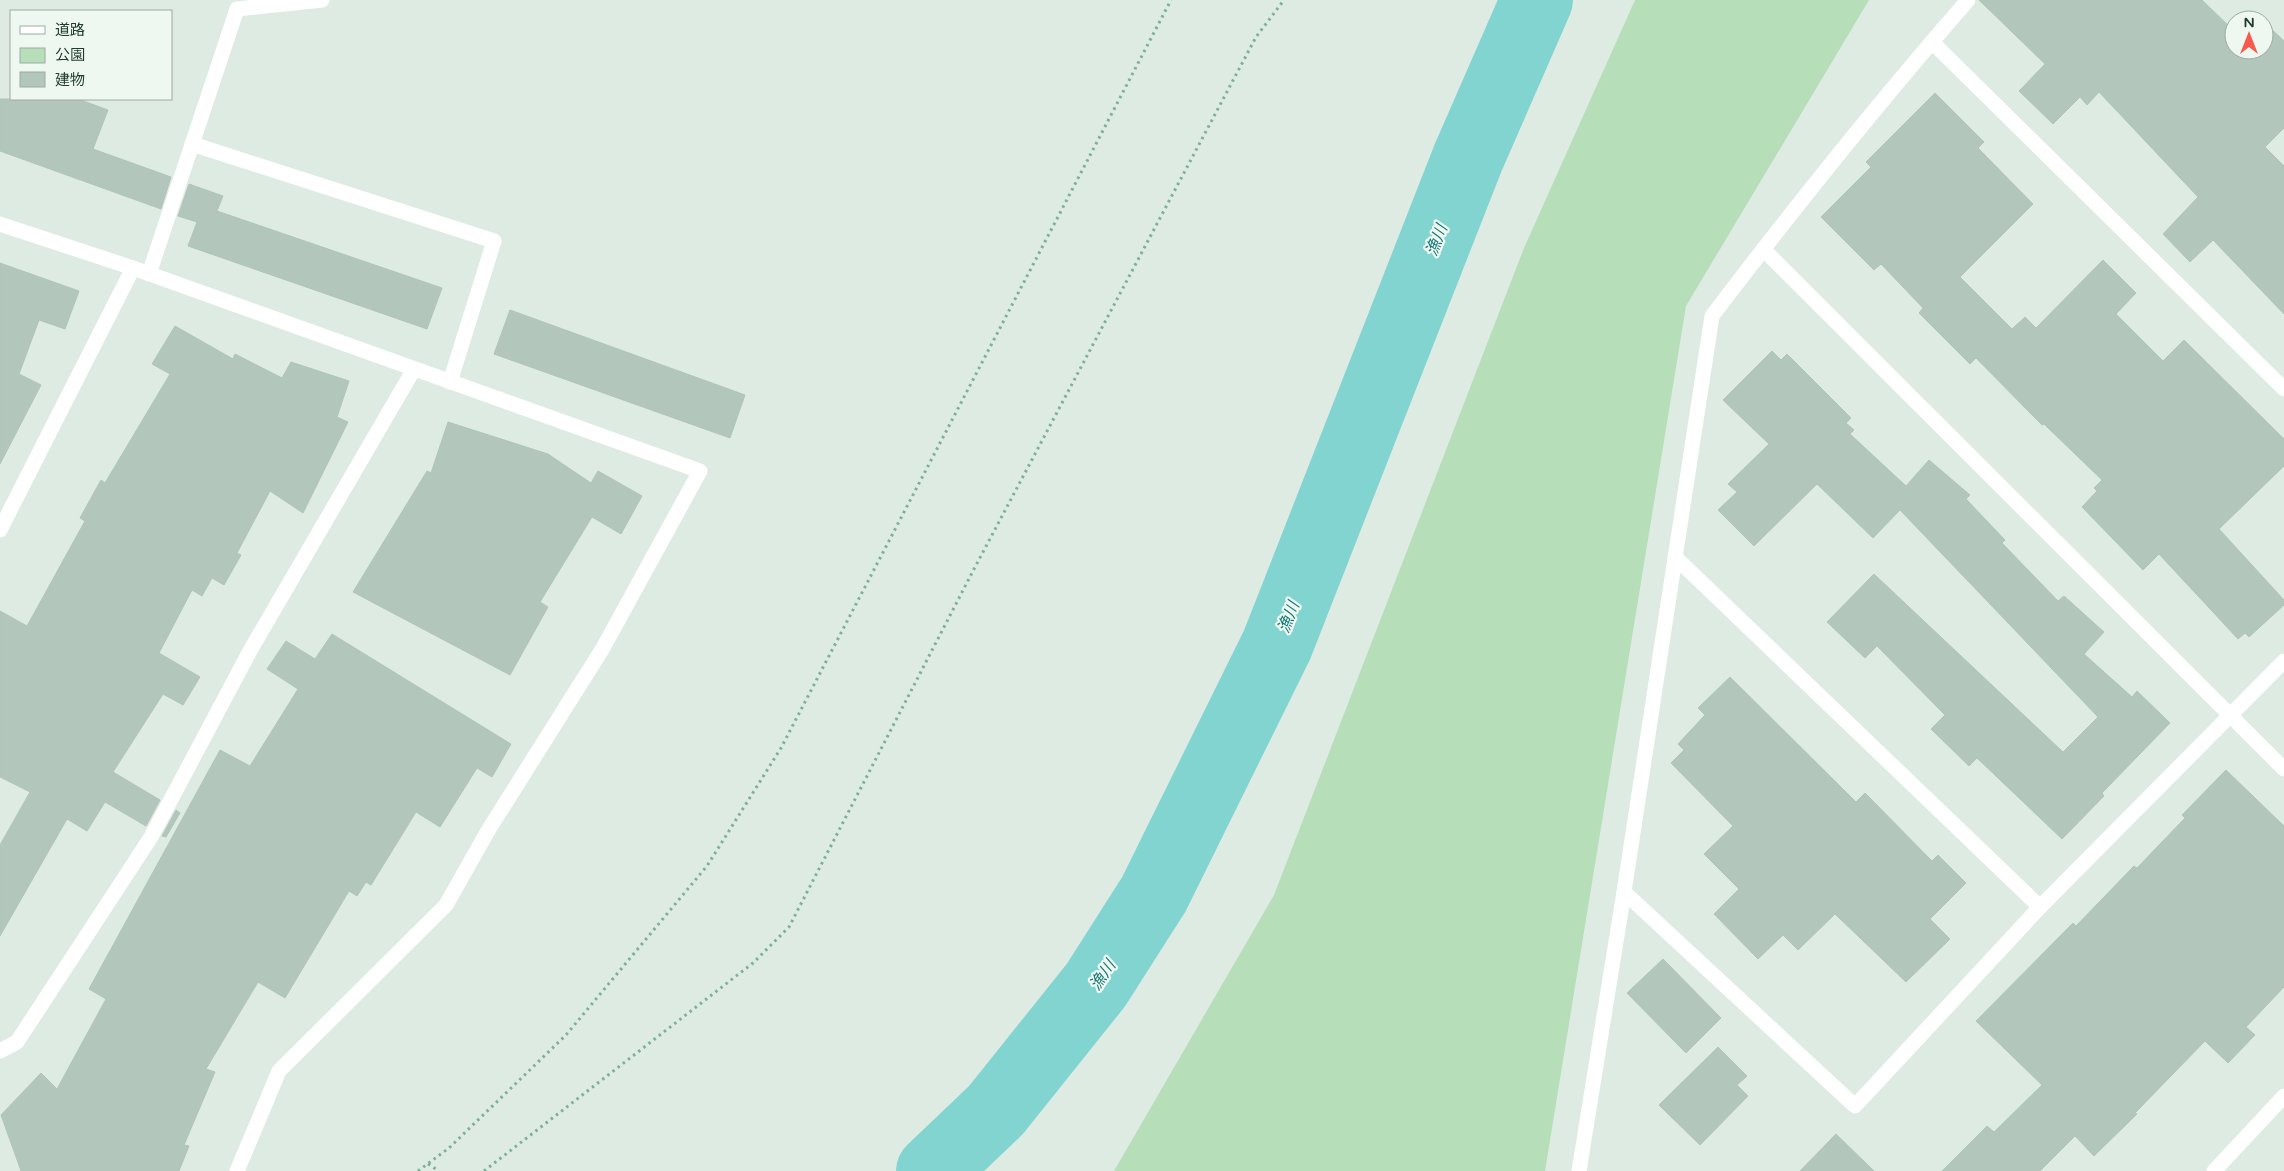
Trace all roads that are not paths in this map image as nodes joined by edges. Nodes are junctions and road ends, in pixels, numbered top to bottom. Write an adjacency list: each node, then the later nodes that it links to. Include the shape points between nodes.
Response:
1 (322, 0): 4 (street, via 237,9)
2 (1968, 0): 3 (street)
3 (1932, 42): 6 (street); 11 (street)
4 (192, 144): 8 (street); 10 (street, via 494,241)
5 (0, 224): 7 (street)
6 (1763, 249): 13 (street, via 1712,316); 15 (street)
7 (133, 268): 8 (street); 12 (street)
8 (149, 274): 9 (street)
9 (414, 369): 10 (street); 19 (street, via 251,649 151,837 18,1042)
10 (450, 382): 21 (street, via 700,471 603,648 489,829 446,905 278,1070)
11 (2284, 389)
12 (0, 530)
13 (1675, 557): 17 (street); 18 (street)
14 (2284, 661): 15 (street)
15 (2231, 716): 16 (street); 18 (street)
16 (2284, 769)
17 (1624, 892): 18 (street, via 1855,1106); 22 (street)
18 (2040, 907)
19 (0, 1051)
20 (2284, 1096): 23 (street)
21 (237, 1171)
22 (1579, 1171)
23 (2214, 1171)

